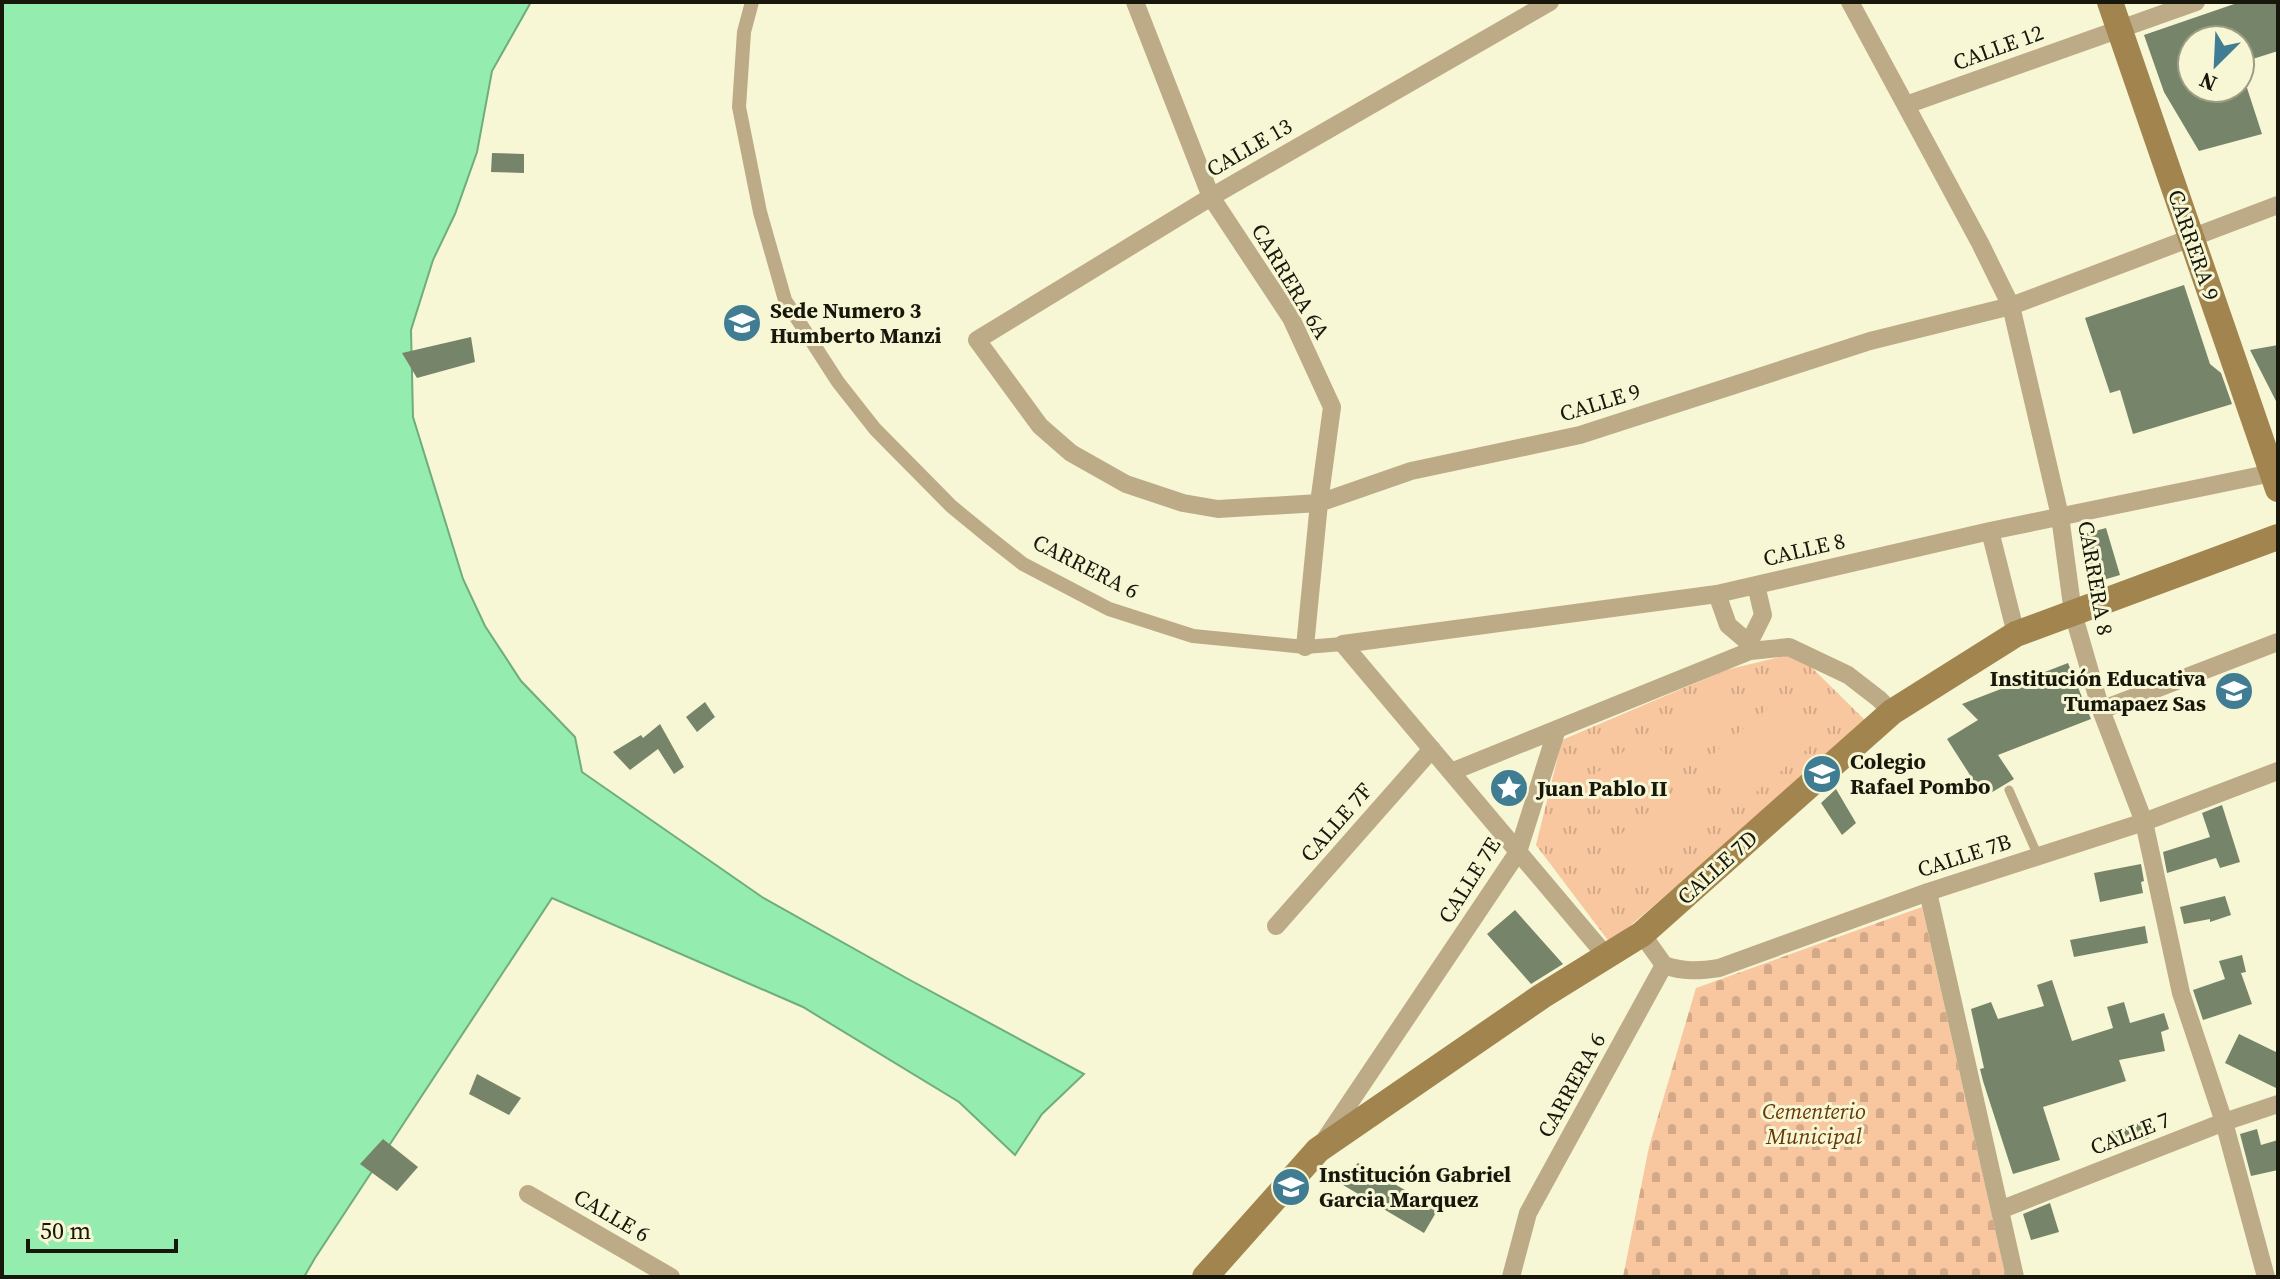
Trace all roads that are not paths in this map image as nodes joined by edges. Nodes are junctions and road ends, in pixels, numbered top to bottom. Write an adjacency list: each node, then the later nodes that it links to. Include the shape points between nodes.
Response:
1 (752, 2): 25 (street, CARRERA 6, via 744,32 739,107 785,300 875,429 951,506 1023,564 1109,609 1193,636)
2 (1135, 2): 9 (street, CARRERA 6A)
3 (1550, 2): 9 (street, CALLE 13)
4 (1850, 2): 8 (street, CARRERA 8)
5 (2110, 2): 7 (main road, CARRERA 9)
6 (2196, 2): 7 (street, CALLE 12)
7 (2119, 28): 8 (street, CALLE 12); 11 (main road, CARRERA 9)
8 (1906, 105): 12 (street, CARRERA 8)
9 (1211, 197): 13 (street, CALLE 13); 15 (street, CARRERA 6A, via 1291,318 1332,407)
10 (2278, 205): 11 (street, CALLE 9)
11 (2192, 239): 12 (street, CALLE 9); 14 (main road, CARRERA 9)
12 (2011, 306): 15 (street, CALLE 9, via 1870,341 1580,435 1411,471); 16 (street, CARRERA 8)
13 (977, 340): 15 (street, CALLE 9, via 1040,426 1071,453 1126,484 1218,509)
14 (2275, 481): 16 (street, CALLE 8)
15 (1319, 503): 25 (street, CARRERA 6A)
16 (2060, 516): 17 (street, CALLE 8); 21 (street, CARRERA 8)
17 (1990, 531): 19 (street, CALLE 8); 22 (street)
18 (2278, 537): 21 (main road, CALLE 7D)
19 (1756, 585): 20 (street, CALLE 8); 26 (street, via 1763,615)
20 (1717, 594): 24 (street, CALLE 8); 26 (street, via 1728,625)
21 (2073, 613): 22 (main road, CALLE 7D); 27 (street, CARRERA 8)
22 (2016, 634): 28 (main road, CALLE 7D)
23 (2278, 642): 27 (street)
24 (1343, 644): 25 (street, CARRERA 6); 30 (street)
25 (1305, 647)
26 (1750, 647): 28 (street, via 1789,647 1848,675); 29 (street)
27 (2101, 710): 34 (street, CARRERA 8)
28 (1892, 712): 39 (main road, CALLE 7D)
29 (1557, 729): 32 (street); 35 (street, CALLE 7E)
30 (1432, 749): 32 (street); 38 (street, CALLE 7F)
31 (2278, 771): 34 (street, CALLE 7B)
32 (1451, 772): 35 (street)
33 (2009, 790): 36 (lane)
34 (2144, 822): 36 (street, CALLE 7B); 43 (street, CARRERA 8, via 2181,993)
35 (1518, 852): 40 (street); 44 (street, CALLE 7E)
36 (2038, 856): 37 (street, CALLE 7B)
37 (1928, 892): 41 (street, CALLE 7B, via 1719,968 1676,970); 46 (street)
38 (1276, 926)
39 (1642, 934): 40 (main road, CALLE 7D); 41 (street)
40 (1607, 957): 44 (main road, CALLE 7D)
41 (1664, 965): 50 (street, CARRERA 6, via 1528,1213)
42 (2278, 1104): 43 (street, CALLE 7)
43 (2224, 1122): 46 (street, CALLE 7); 47 (street, CARRERA 8)
44 (1318, 1150): 49 (main road, CALLE 7D)
45 (528, 1194): 48 (street, CALLE 6)
46 (2000, 1210): 51 (street)
47 (2270, 1275)
48 (671, 1277)
49 (1205, 1277)
50 (1511, 1277)
51 (2015, 1277)

